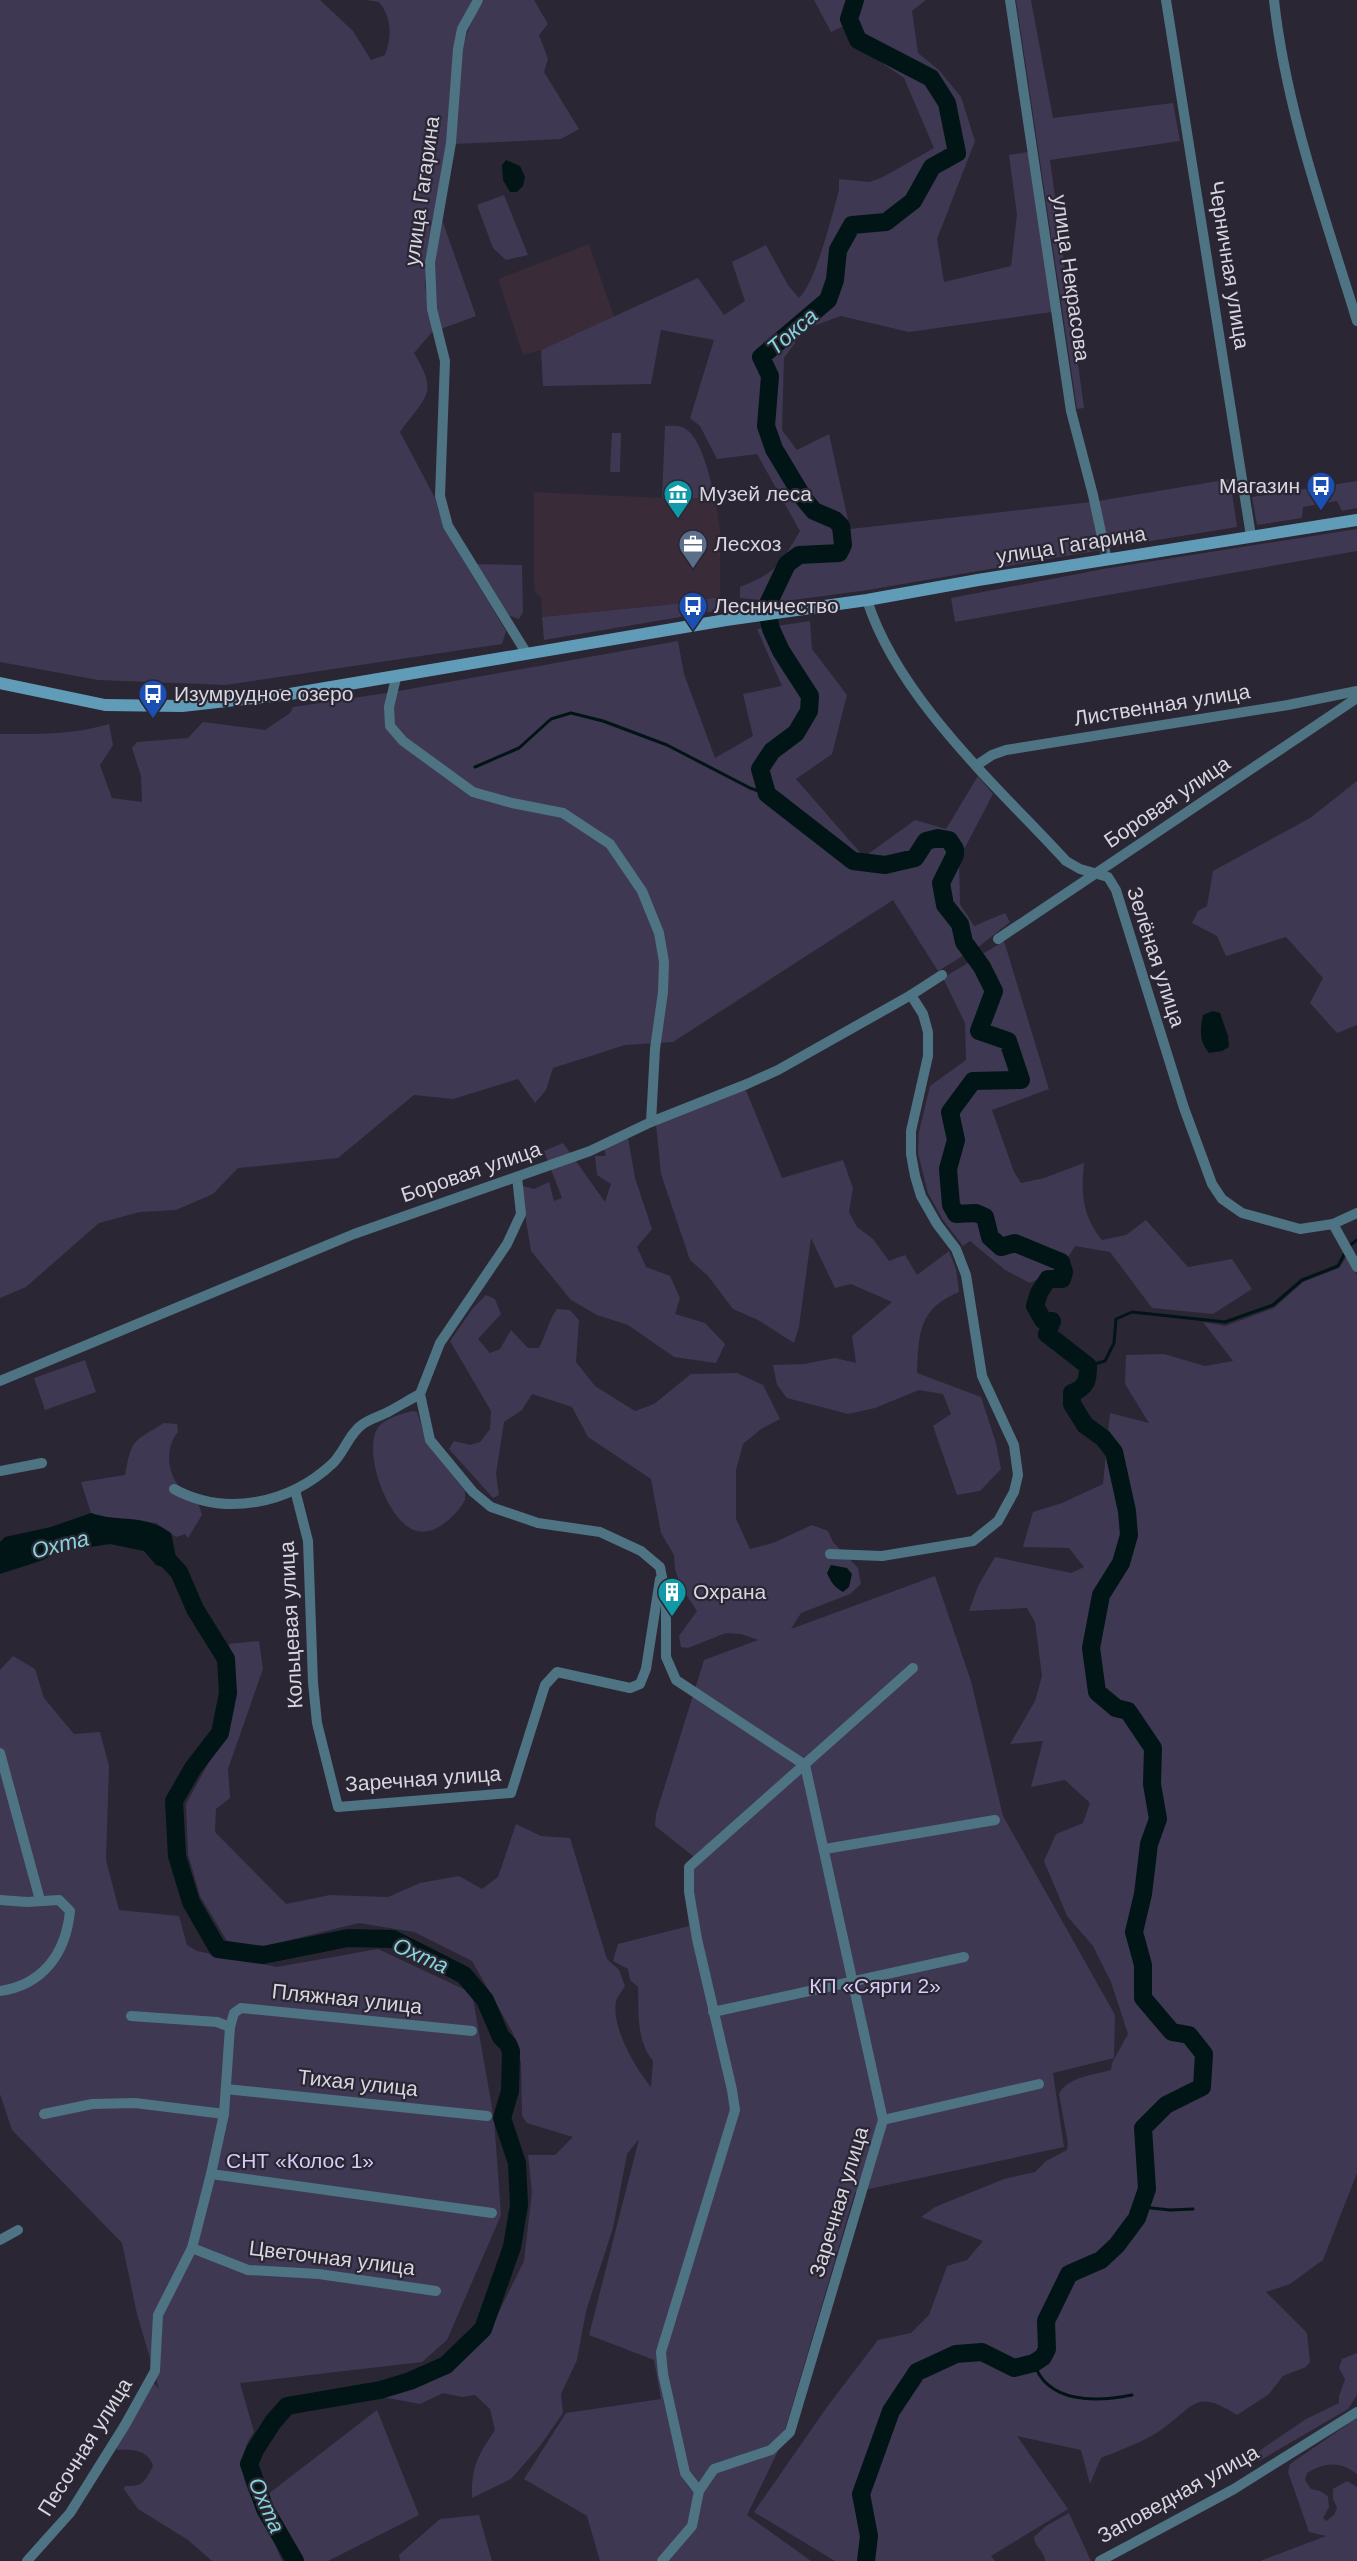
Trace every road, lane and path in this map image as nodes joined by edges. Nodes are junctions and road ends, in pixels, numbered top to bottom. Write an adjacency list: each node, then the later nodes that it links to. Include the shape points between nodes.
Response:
1 (478, 0): 10 (street, улица Гагарина, via 462,29 458,49 451,143 430,263 432,309 446,361 440,496 448,526)
2 (1010, 0): 8 (street, улица Некрасова, via 1071,411)
3 (1166, 0): 7 (street, Черничная улица)
4 (1274, 0): 5 (street, via 1289,91)
5 (1357, 321)
6 (1357, 520): 7 (main road, улица Гагарина)
7 (1251, 536): 8 (main road, улица Гагарина)
8 (1107, 560): 9 (main road, улица Гагарина)
9 (867, 600): 10 (main road, улица Гагарина); 15 (street, Зелёная улица, via 922,704)
10 (527, 654): 11 (main road, улица Гагарина)
11 (396, 678): 12 (main road, улица Гагарина, via 182,706 105,705); 20 (street, via 388,707 390,726 403,741 473,792 563,813 610,844 642,891 659,933 664,962)
12 (0, 683)
13 (1357, 691): 15 (street, Лиственная улица, via 1006,750)
14 (1357, 698): 16 (street, Боровая улица)
15 (977, 765): 16 (street, Зелёная улица, via 1065,861)
16 (1096, 873): 17 (street, Боровая улица); 23 (street, Зелёная улица, via 1108,878 1116,890 1212,1185 1222,1199 1242,1213 1300,1229)
17 (998, 939)
18 (942, 975): 19 (street, Боровая улица)
19 (911, 995): 20 (street, Боровая улица, via 778,1070); 31 (street, via 928,1032 928,1056 911,1131 915,1176 921,1196 956,1249 966,1275 982,1376 1014,1445 1018,1475 1014,1492 998,1521 973,1541 882,1556)
20 (651, 1122): 21 (street, Боровая улица, via 590,1151)
21 (517, 1177): 25 (street, Боровая улица, via 354,1234); 26 (street, via 521,1214 507,1244 440,1343)
22 (1357, 1213): 23 (street, Зелёная улица)
23 (1333, 1224): 24 (street)
24 (1357, 1267)
25 (0, 1381)
26 (420, 1394): 30 (street, via 363,1423 332,1465); 32 (street, via 430,1440 473,1492 491,1507 537,1523 600,1532 641,1551)
27 (42, 1463): 28 (street)
28 (0, 1471)
29 (174, 1489): 30 (street, via 208,1503 228,1504 267,1500)
30 (296, 1490): 34 (street, Кольцевая улица, via 308,1541)
31 (830, 1554)
32 (660, 1567): 34 (street, Заречная улица, via 646,1669 640,1684 630,1688 557,1672 545,1684 511,1793 338,1807); 36 (street, via 666,1597 666,1657 676,1680)
33 (914, 1668): 36 (street)
34 (317, 1723)
35 (0, 1753): 40 (street)
36 (805, 1765): 38 (street, Заречная улица); 44 (street, via 689,1866 689,1892)
37 (994, 1820): 38 (street)
38 (825, 1849): 42 (street, Заречная улица)
39 (0, 1900): 40 (street)
40 (40, 1900): 43 (street, via 59,1900 70,1911 68,1932 54,1961 32,1982)
41 (964, 1957): 42 (street)
42 (854, 1980): 44 (street); 53 (street, Заречная улица)
43 (0, 1991)
44 (713, 2012): 61 (street, via 735,2110 661,2352 685,2473)
45 (131, 2016): 46 (street, via 218,2022)
46 (230, 2027): 47 (street, Пляжная улица, via 234,2013 241,2008); 49 (street)
47 (472, 2031)
48 (1039, 2084): 53 (street)
49 (226, 2089): 51 (street); 52 (street, Тихая улица)
50 (44, 2114): 51 (street, via 92,2104 135,2103)
51 (224, 2114): 54 (street)
52 (487, 2116)
53 (883, 2120): 61 (street, Заречная улица, via 790,2432 771,2450 714,2469)
54 (211, 2174): 55 (street); 58 (street)
55 (492, 2213)
56 (18, 2230): 57 (street)
57 (0, 2240)
58 (192, 2248): 59 (street, Цветочная улица, via 248,2270 319,2274); 62 (street, Песочная улица, via 158,2315 156,2363 151,2379 70,2513)
59 (436, 2291)
60 (1357, 2412): 64 (street, Заповедная улица, via 1234,2489)
61 (699, 2491): 63 (street, via 692,2526)
62 (27, 2561)
63 (662, 2561)
64 (1100, 2561)

